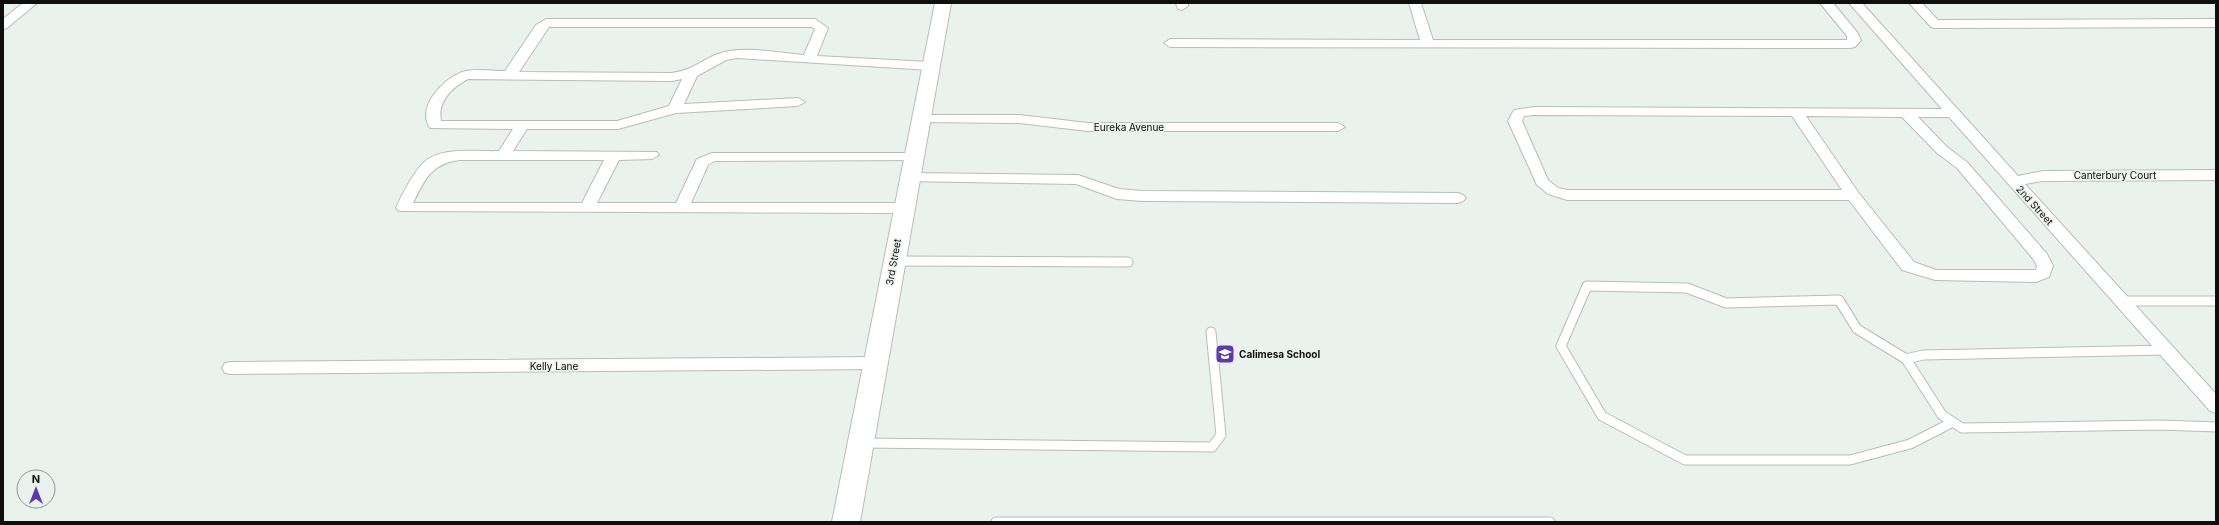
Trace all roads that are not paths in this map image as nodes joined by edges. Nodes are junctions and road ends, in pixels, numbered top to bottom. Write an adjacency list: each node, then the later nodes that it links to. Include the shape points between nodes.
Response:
1 (31, 3): 7 (street)
2 (943, 3): 12 (street, 3rd Street)
3 (1415, 3): 10 (street)
4 (1826, 3): 10 (street, via 1854,35 1855,40 1850,44)
5 (1855, 3): 19 (street, 2nd Street)
6 (1915, 3): 8 (street, via 1935,24)
7 (6, 20)
8 (2216, 23)
9 (1170, 43): 10 (street)
10 (1428, 43)
11 (809, 60): 12 (street); 13 (street, via 737,54 722,57); 14 (street, via 822,28 815,23 546,23 540,28)
12 (930, 66): 20 (street, 3rd Street)
13 (691, 74): 14 (street, via 672,77); 16 (street)
14 (509, 76): 21 (street, via 466,75 452,82 439,97 432,116 435,126)
15 (798, 102): 16 (street)
16 (675, 109): 21 (street, via 618,125)
17 (1796, 112): 18 (street); 30 (street); 30 (street, via 1534,111 1519,113 1514,121 1542,182 1553,191 1567,195)
18 (1906, 113): 19 (street); 30 (street, via 1942,150 1967,171 2041,258 2045,266 2043,273 2036,277 1935,275 1908,266)
19 (1953, 113): 29 (street, 2nd Street)
20 (920, 119): 22 (street, Eureka Avenue, via 1019,119 1088,127); 26 (street, 3rd Street)
21 (523, 125): 23 (street)
22 (1338, 127)
23 (503, 156): 24 (street); 32 (street, via 459,156 432,163 407,199 404,208)
24 (614, 156): 25 (street); 32 (street)
25 (652, 156)
26 (913, 157): 28 (street, 3rd Street); 33 (street, via 712,157 702,162)
27 (2216, 175): 29 (street, Canterbury Court, via 2043,176)
28 (909, 178): 31 (street, via 1078,180 1117,194 1142,196); 34 (street, 3rd Street)
29 (2014, 182): 37 (street, 2nd Street)
30 (1853, 195)
31 (1458, 198)
32 (587, 208): 33 (street)
33 (681, 208): 34 (street)
34 (904, 208): 35 (street, 3rd Street)
35 (893, 261): 36 (lane); 42 (street, 3rd Street)
36 (1128, 262)
37 (2122, 301): 38 (lane); 40 (street, 2nd Street)
38 (2216, 301)
39 (1211, 332): 47 (lane, via 1221,435 1212,447)
40 (2166, 350): 41 (lane, via 1923,355); 44 (street, 2nd Street)
41 (1906, 359): 45 (lane, via 1942,415); 45 (lane, via 1857,329 1839,300 1726,303 1687,288 1587,286 1561,346 1602,416 1685,460 1850,460 1910,444)
42 (876, 363): 43 (street, Kelly Lane); 47 (street, 3rd Street)
43 (231, 368)
44 (2216, 406)
45 (1953, 422): 46 (lane, via 1962,428 2160,425)
46 (2216, 427)
47 (862, 443): 48 (street, 3rd Street)
48 (846, 522)
49 (996, 522): 50 (lane)
50 (1550, 522)

